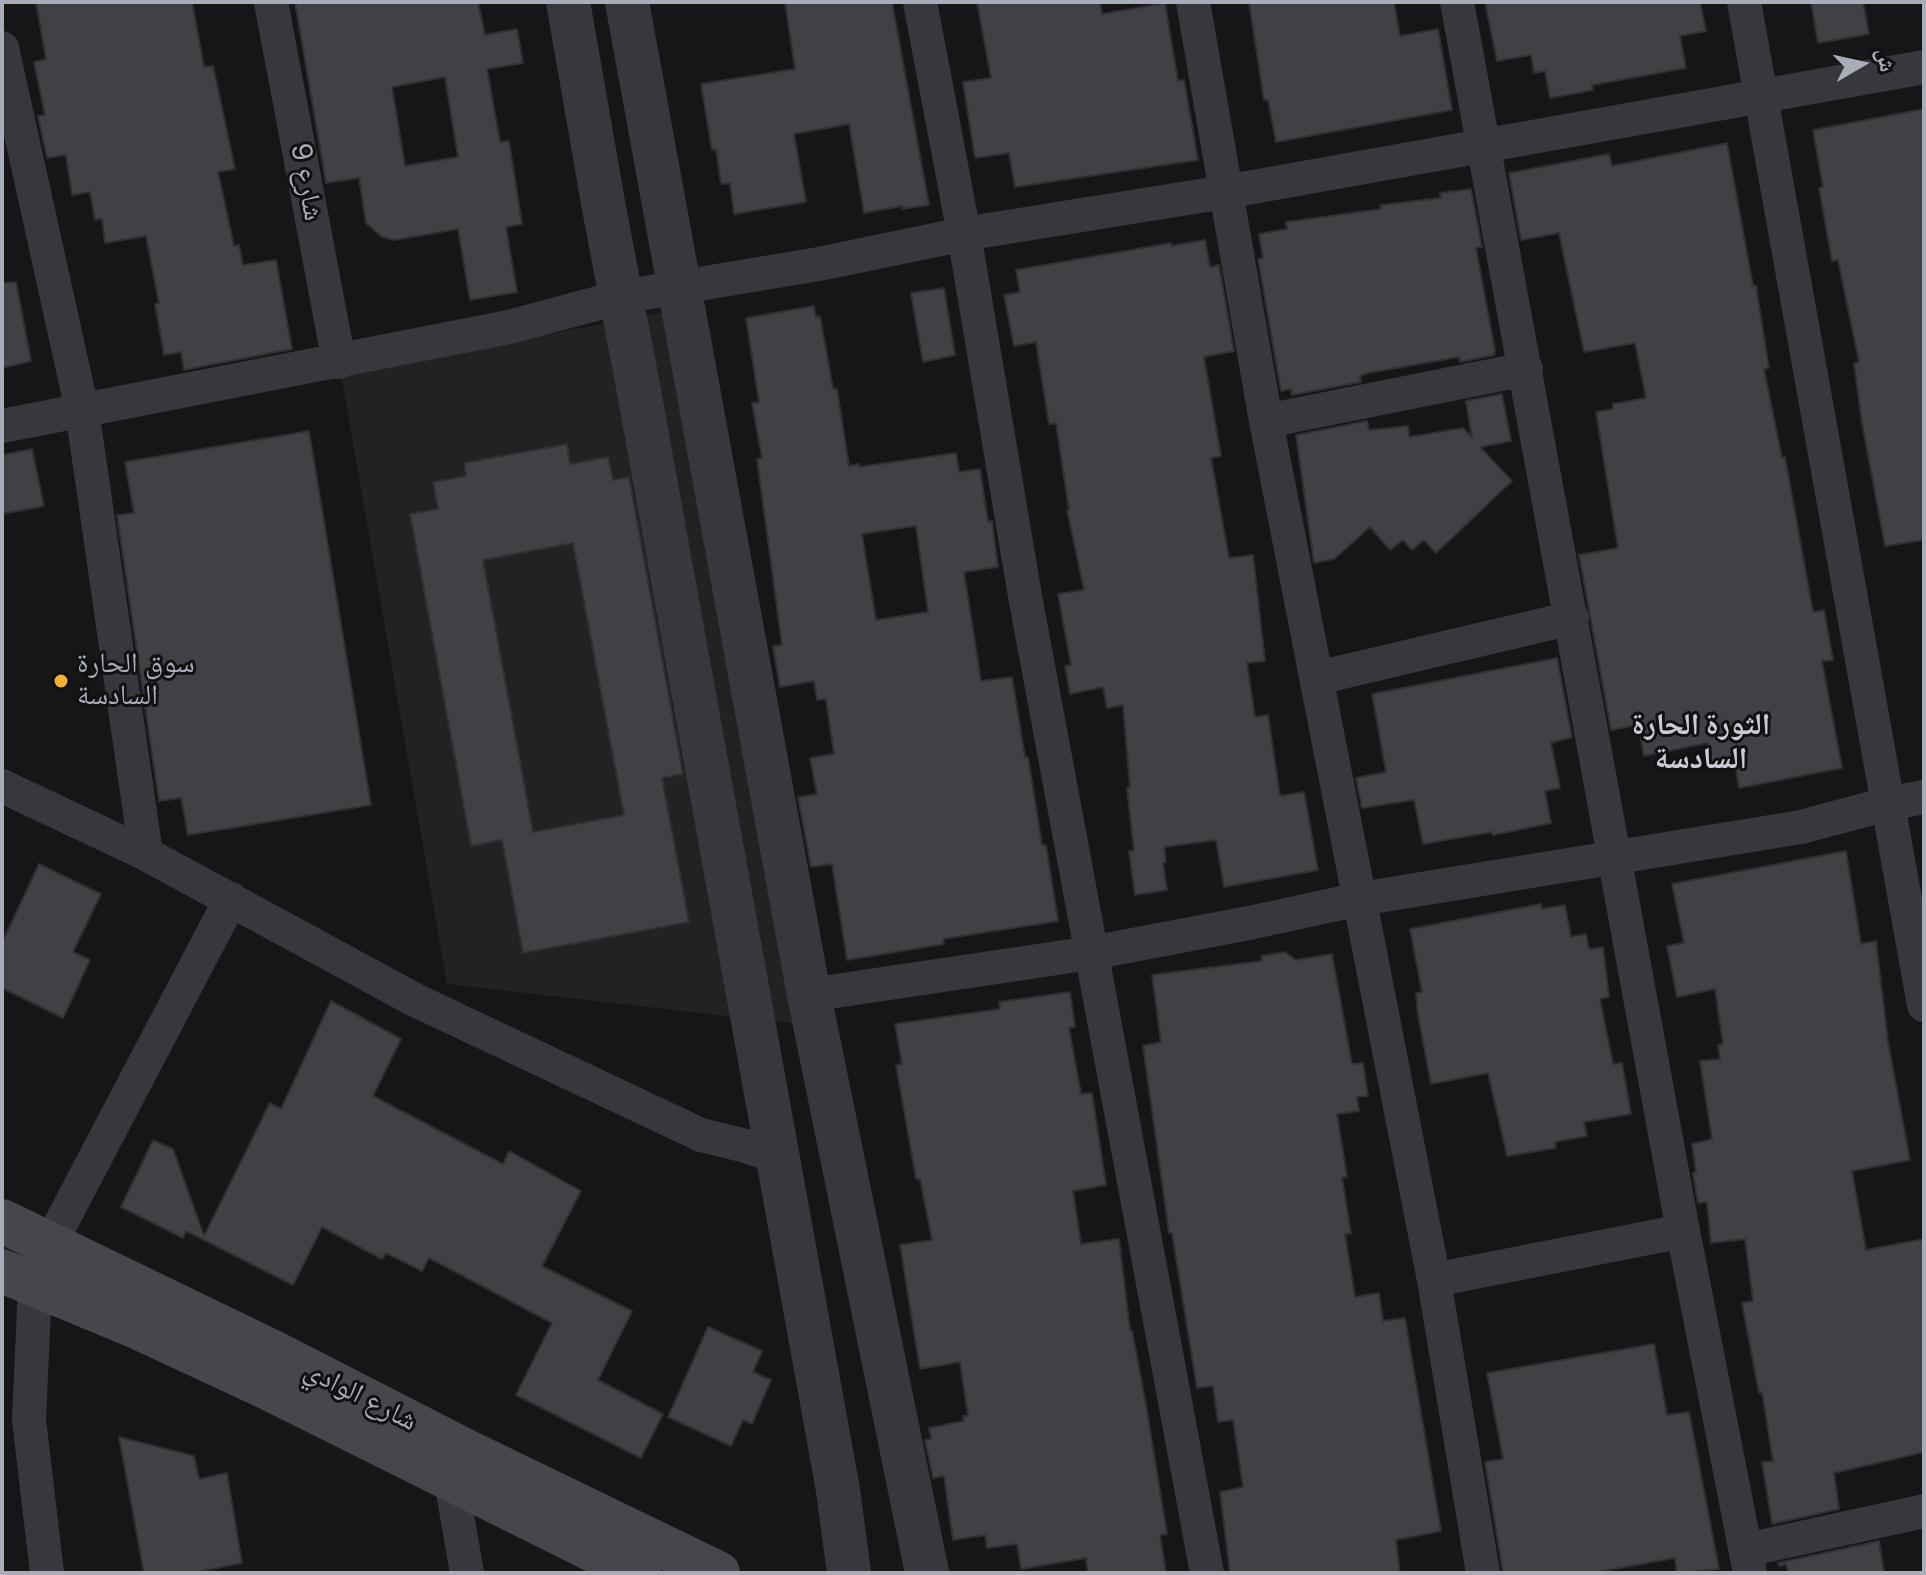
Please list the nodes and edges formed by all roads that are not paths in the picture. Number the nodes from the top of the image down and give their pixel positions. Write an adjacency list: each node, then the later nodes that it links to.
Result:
1 (271, 2): 16 (street, شارع 9)
2 (568, 2): 15 (street)
3 (627, 2): 14 (street)
4 (920, 2): 13 (street)
5 (1193, 2): 12 (street)
6 (1457, 2): 11 (street)
7 (1744, 2): 10 (street)
8 (2, 48): 18 (street)
9 (1924, 67): 10 (street)
10 (1761, 98): 11 (street); 25 (street)
11 (1483, 144): 12 (street); 17 (street)
12 (1225, 192): 13 (street); 19 (street)
13 (964, 234): 14 (street); 30 (street)
14 (680, 289): 15 (street); 31 (street)
15 (621, 297): 16 (street); 33 (street)
16 (339, 362): 18 (street)
17 (1526, 369): 19 (street); 21 (street)
18 (82, 410): 20 (street); 26 (street)
19 (1266, 421): 22 (street)
20 (2, 426)
21 (1572, 618): 22 (street); 27 (street)
22 (1317, 678): 29 (street)
23 (2, 786): 26 (street)
24 (1924, 797): 25 (street)
25 (1887, 804): 27 (street); 32 (street)
26 (146, 854): 28 (street)
27 (1614, 856): 29 (street); 35 (street)
28 (231, 899): 33 (street); 36 (street)
29 (1360, 899): 30 (street); 38 (street)
30 (1091, 953): 31 (street); 48 (street)
31 (809, 995): 47 (street)
32 (1924, 1005)
33 (776, 1156): 46 (street)
34 (2, 1221): 36 (main road, شارع الوادي)
35 (1683, 1231): 38 (street); 41 (street)
36 (50, 1244): 45 (main road, شارع الوادي)
37 (18, 1279): 39 (main road, شارع الوادي); 42 (street)
38 (1434, 1280): 49 (street)
39 (451, 1480): 43 (street); 44 (main road, شارع الوادي)
40 (1924, 1511): 41 (street)
41 (1748, 1562)
42 (47, 1573)
43 (467, 1573)
44 (639, 1573)
45 (718, 1573)
46 (849, 1573)
47 (927, 1573)
48 (1207, 1573)
49 (1483, 1573)

